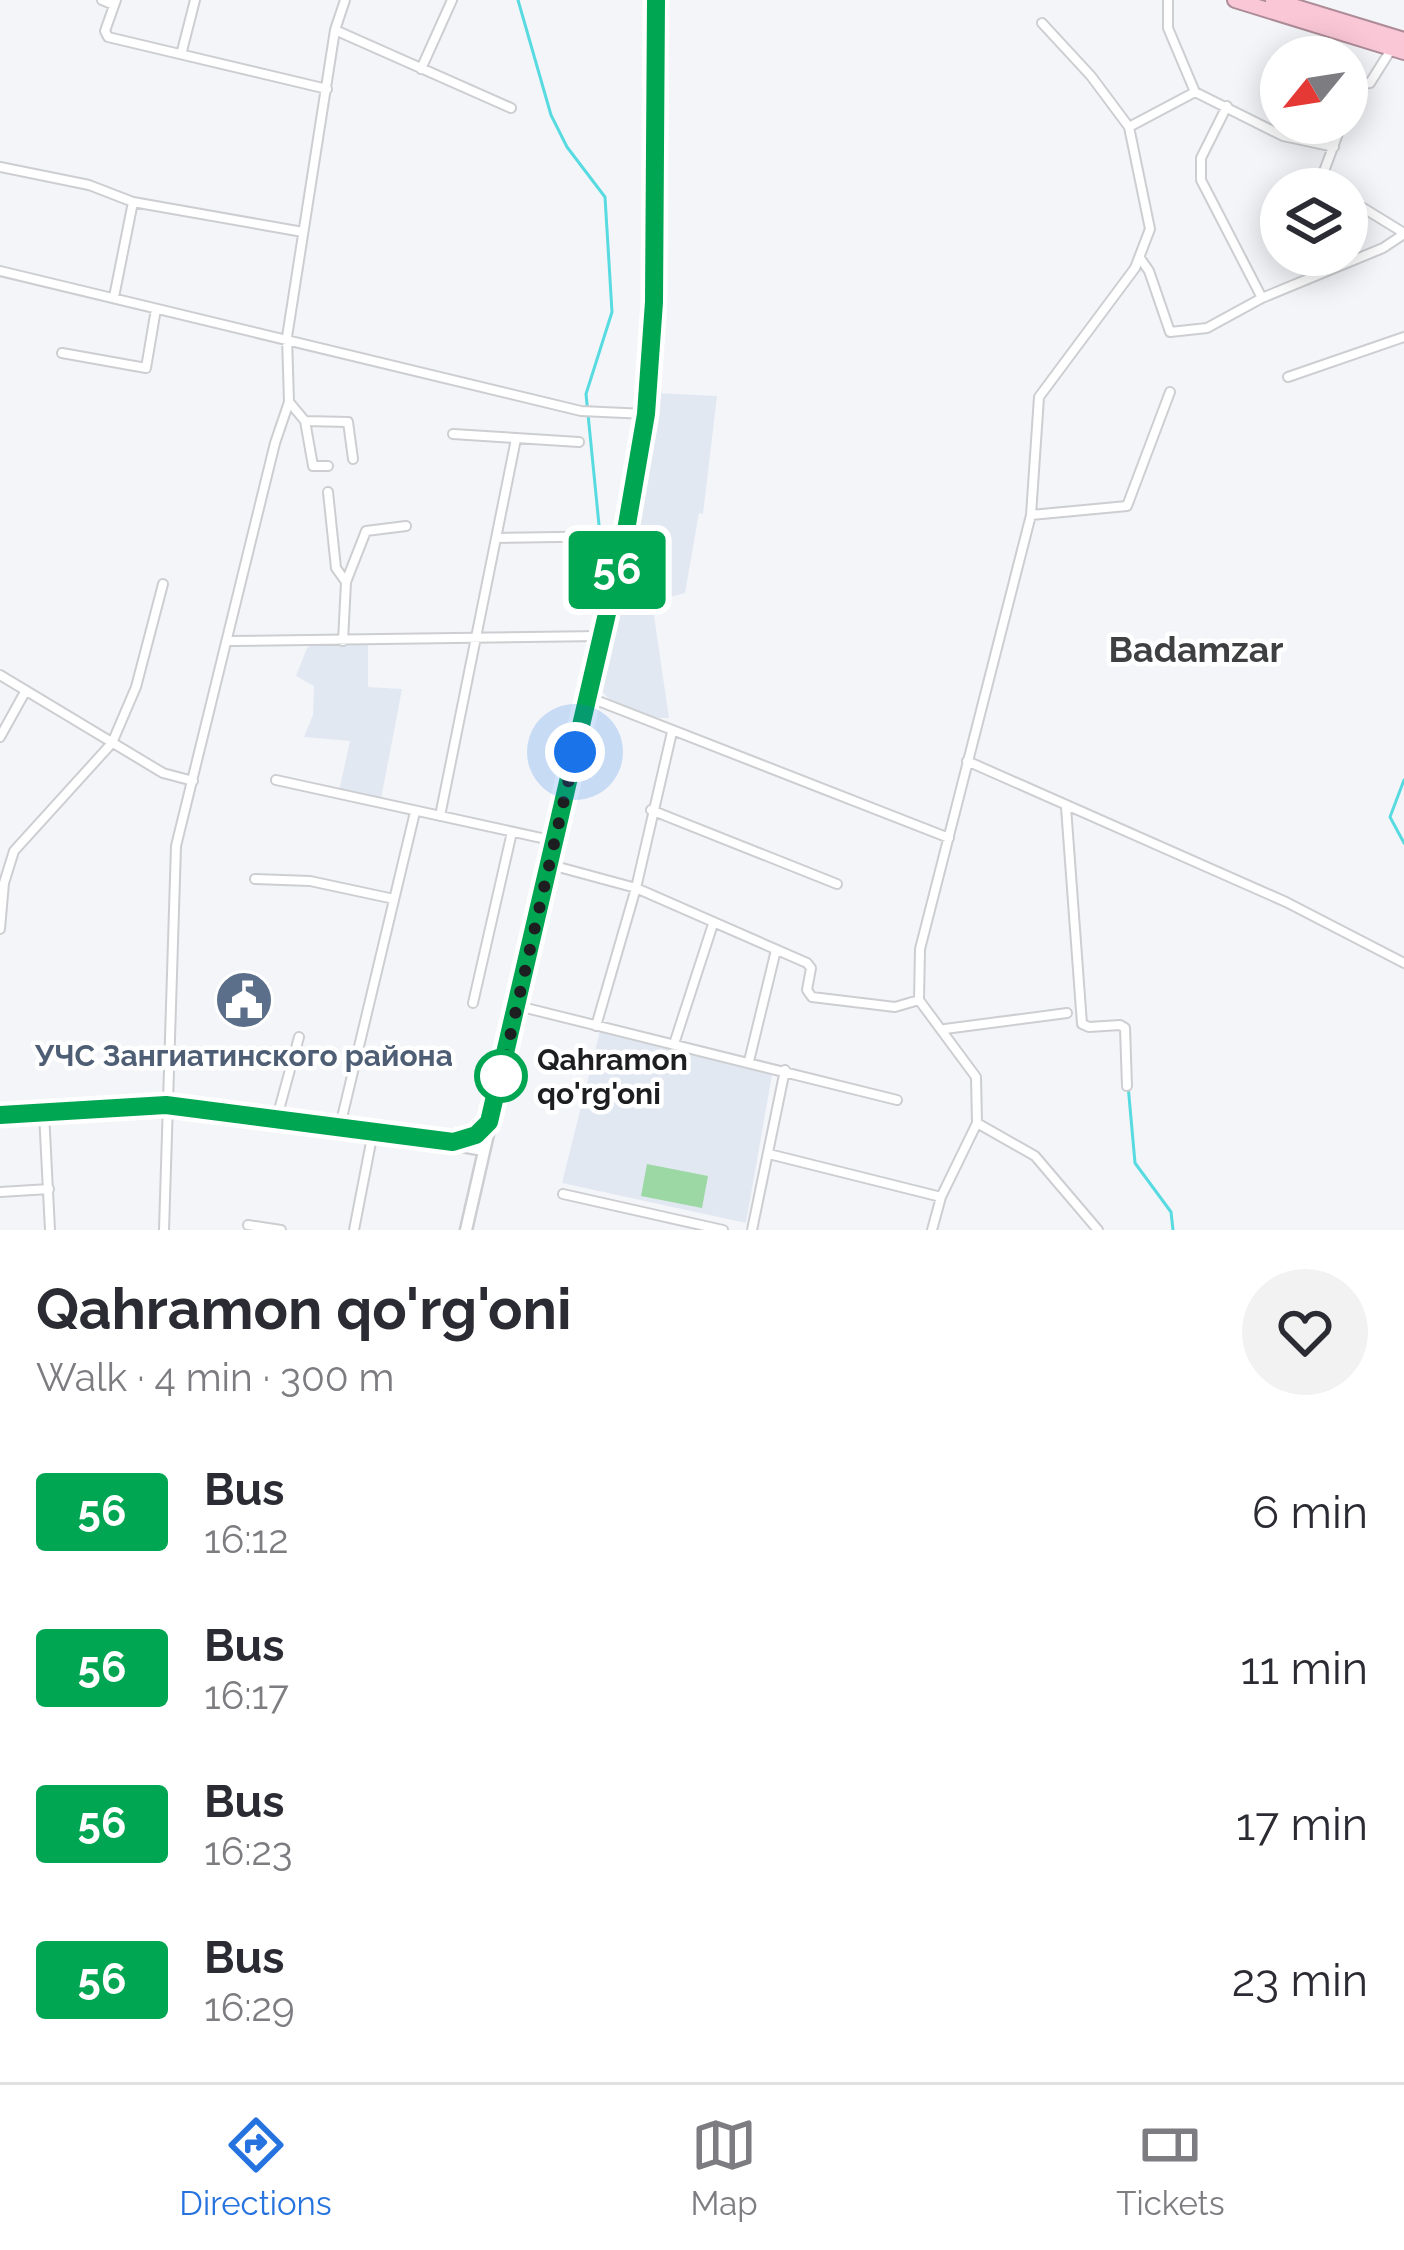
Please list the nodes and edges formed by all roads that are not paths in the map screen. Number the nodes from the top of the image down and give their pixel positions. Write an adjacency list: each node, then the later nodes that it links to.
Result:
1 (102, 0): 9 (street)
2 (195, 0): 13 (street)
3 (344, 0): 11 (street)
4 (452, 0): 14 (street)
5 (656, 0): 40 (main road)
6 (1168, 0): 17 (street)
7 (1234, 0): 12 (highway)
8 (1273, 0): 12 (highway)
9 (115, 2): 13 (street)
10 (1042, 23): 20 (street)
11 (335, 30): 14 (street); 16 (street)
12 (1400, 47): 15 (street)
13 (182, 51): 16 (street)
14 (421, 69): 19 (street)
15 (1368, 83)
16 (327, 89): 27 (street)
17 (1196, 92): 18 (street); 20 (street)
18 (1227, 106): 22 (street); 32 (street)
19 (511, 108)
20 (1129, 127): 29 (street)
21 (1335, 144): 22 (street)
22 (1334, 147): 24 (street)
23 (0, 167): 25 (street)
24 (1326, 168)
25 (133, 202): 27 (street); 31 (street)
26 (1368, 211): 28 (street)
27 (303, 232): 35 (street)
28 (1404, 234): 32 (street)
29 (1139, 257): 32 (street); 48 (street)
30 (0, 272): 31 (street)
31 (114, 297): 33 (street)
32 (1262, 298)
33 (156, 309): 35 (street); 36 (street)
34 (1404, 337): 37 (street)
35 (287, 338): 39 (street); 40 (street)
36 (62, 353)
37 (1288, 377)
38 (1170, 392): 48 (street)
39 (289, 402): 41 (street); 56 (street)
40 (646, 414): 50 (main road)
41 (305, 421): 45 (street); 46 (street)
42 (453, 434): 43 (street)
43 (516, 439): 44 (street); 51 (street)
44 (579, 442)
45 (352, 459)
46 (328, 466)
47 (328, 492): 52 (street)
48 (1031, 515): 64 (street)
49 (406, 526): 52 (street)
50 (625, 536): 51 (street); 54 (main road)
51 (496, 538): 55 (street)
52 (346, 582): 57 (street)
53 (163, 584): 63 (street)
54 (601, 636): 55 (street); 60 (main road)
55 (475, 639): 57 (street); 70 (street)
56 (229, 640): 57 (street); 66 (street)
57 (344, 641)
58 (0, 675): 59 (street)
59 (25, 692): 62 (street); 63 (street)
60 (588, 697): 61 (street); 73 (main road)
61 (672, 731): 68 (street); 72 (street)
62 (0, 737)
63 (112, 742): 66 (street); 80 (street)
64 (967, 760): 67 (street); 72 (street)
65 (276, 780): 69 (street)
66 (193, 781): 95 (street)
67 (1066, 807): 82 (street); 93 (street)
68 (651, 810): 76 (street); 77 (street)
69 (415, 812): 70 (street); 78 (street)
70 (440, 816): 71 (street)
71 (512, 832): 73 (street); 84 (street)
72 (949, 838): 83 (street)
73 (556, 841): 74 (main road)
74 (551, 865): 77 (street); 85 (main road)
75 (255, 879): 78 (street)
76 (837, 884)
77 (636, 888): 79 (street); 87 (street)
78 (394, 899): 101 (street)
79 (713, 924): 81 (street); 90 (street)
80 (0, 928)
81 (776, 950): 83 (street); 91 (street)
82 (1404, 963)
83 (919, 1000): 88 (street)
84 (473, 1003)
85 (518, 1006): 87 (street); 99 (main road)
86 (1067, 1013): 88 (street)
87 (596, 1026): 90 (street)
88 (944, 1029): 100 (street)
89 (299, 1036): 98 (street)
90 (674, 1044): 91 (street)
91 (748, 1061): 92 (street)
92 (785, 1070): 94 (street); 105 (street)
93 (1127, 1086)
94 (897, 1100)
95 (166, 1105): 96 (main road); 98 (main road); 112 (street)
96 (44, 1112): 97 (main road); 106 (street)
97 (0, 1115)
98 (277, 1117): 101 (main road)
99 (489, 1122): 103 (main road); 104 (main road)
100 (977, 1123): 109 (street); 119 (street)
101 (340, 1127): 102 (main road)
102 (373, 1132): 103 (main road); 104 (main road); 114 (street)
103 (453, 1142): 104 (main road)
104 (483, 1150): 115 (main road)
105 (769, 1154): 109 (street); 117 (street)
106 (50, 1189): 107 (street); 111 (street)
107 (0, 1192)
108 (563, 1194): 116 (street)
109 (941, 1197): 118 (street)
110 (248, 1225): 113 (street)
111 (50, 1230)
112 (164, 1230)
113 (281, 1230)
114 (354, 1230)
115 (466, 1230)
116 (723, 1230)
117 (752, 1230)
118 (932, 1230)
119 (1098, 1230)

